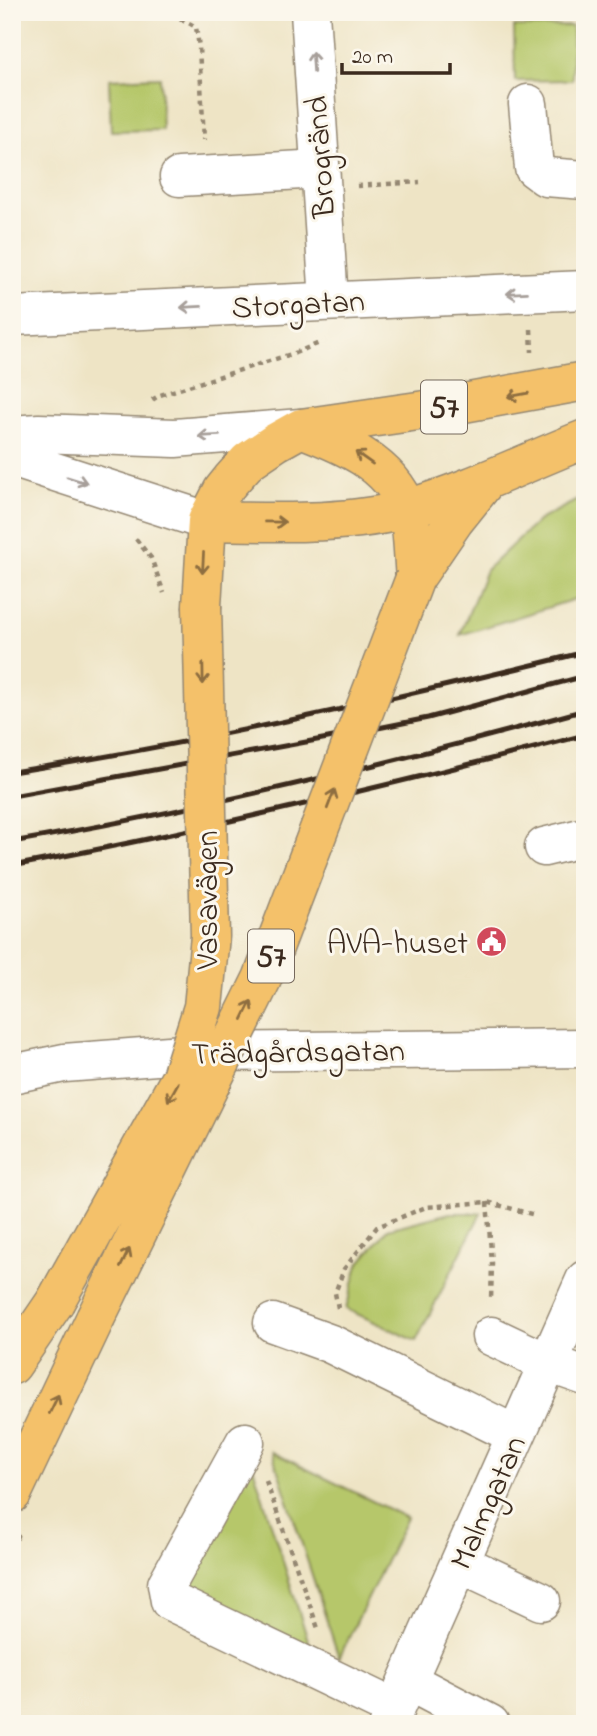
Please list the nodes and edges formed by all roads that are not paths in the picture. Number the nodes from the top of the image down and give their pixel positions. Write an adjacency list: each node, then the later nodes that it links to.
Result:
1 (310, 12): 4 (street, Brogränd, one-way to 1)
2 (528, 104): 5 (street)
3 (192, 176): 4 (street)
4 (320, 179): 7 (street, Brogränd)
5 (585, 180)
6 (585, 290): 7 (street, Storgatan, one-way to 7)
7 (329, 301): 8 (street, Storgatan, one-way to 8)
8 (12, 316)
9 (585, 381): 10 (main road, 57, one-way to 10)
10 (301, 428): 11 (street, one-way to 11); 15 (main road, one-way to 10); 16 (main road, Vasavägen / 57)
11 (12, 435)
12 (585, 439): 14 (main road, 57)
13 (12, 458): 16 (street, one-way to 16)
14 (488, 479): 15 (main road, 57); 17 (main road, 57)
15 (408, 509): 16 (main road, one-way to 15); 17 (main road, 57)
16 (207, 521): 26 (main road, Vasavägen / 57, one-way to 26, bridge)
17 (415, 578): 31 (main road, Vasavägen / 57, one-way to 17, bridge)
18 (585, 836): 19 (street)
19 (544, 847)
20 (585, 1048): 21 (street, Trädgårdsgatan)
21 (12, 1074)
22 (585, 1280): 25 (street, Malmgatan)
23 (273, 1323): 29 (street)
24 (491, 1336): 25 (street)
25 (548, 1363): 27 (street); 29 (street, Malmgatan)
26 (12, 1365)
27 (585, 1376)
28 (12, 1429): 31 (main road, Vasavägen / 57)
29 (516, 1435): 32 (street, Malmgatan)
30 (245, 1442): 34 (street)
31 (18, 1479)
32 (460, 1563): 33 (street); 34 (street, Malmgatan)
33 (541, 1601)
34 (397, 1705): 35 (street)
35 (489, 1724)

